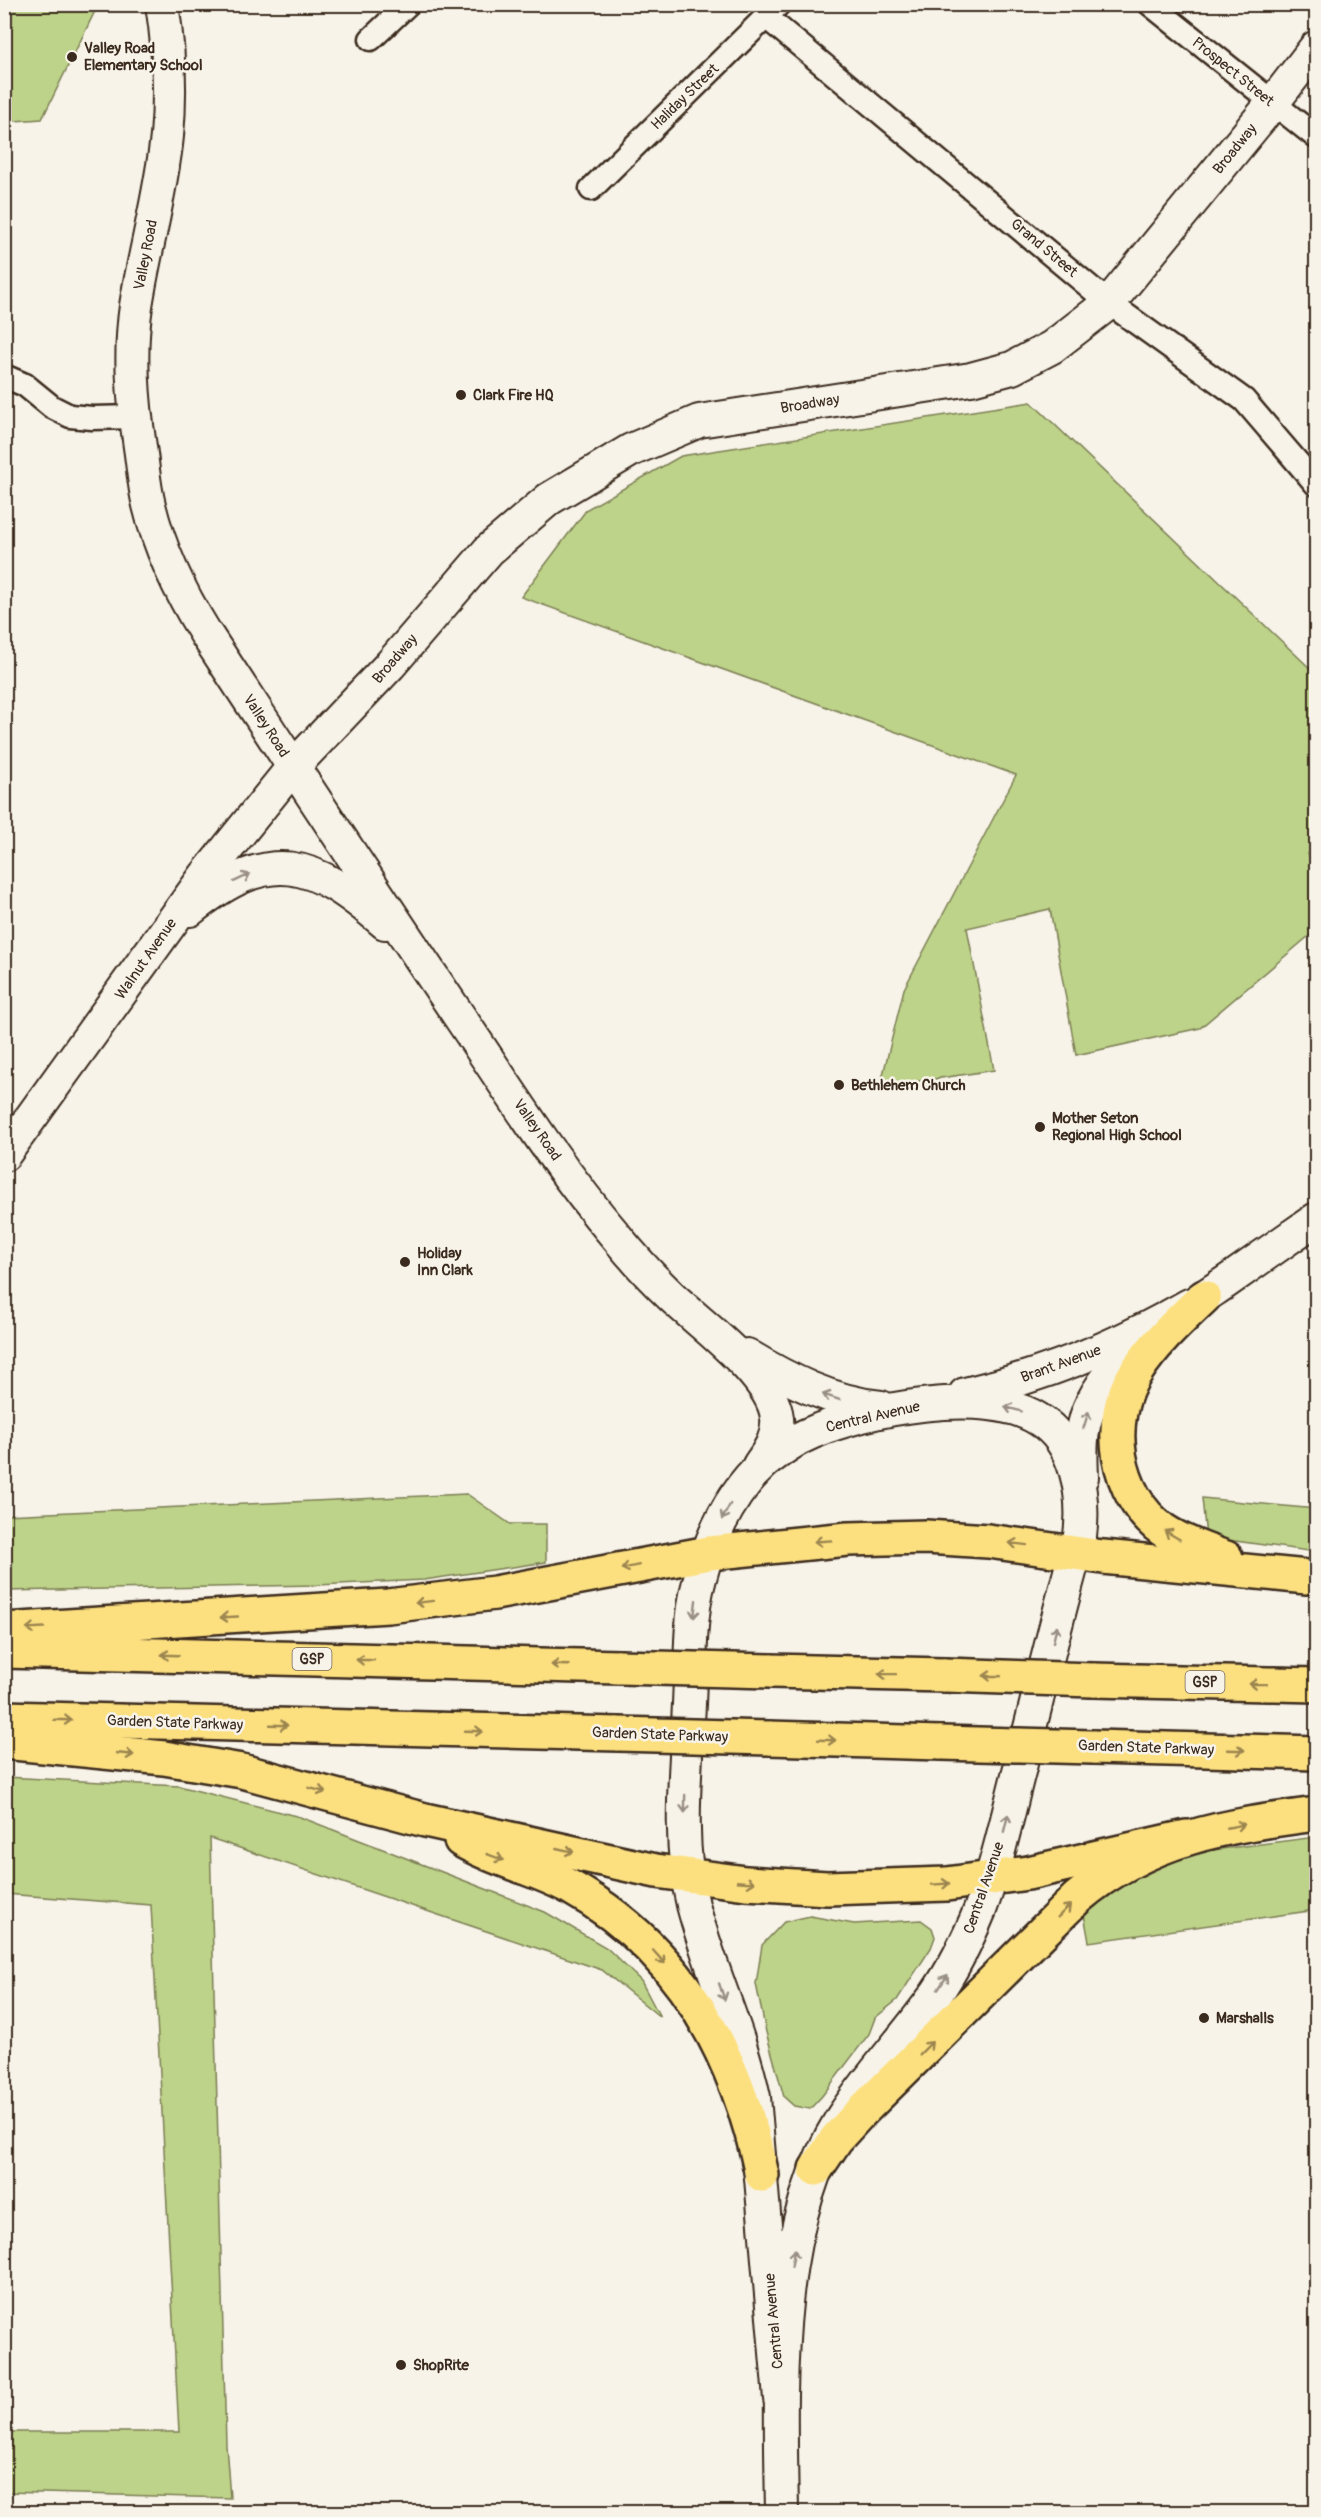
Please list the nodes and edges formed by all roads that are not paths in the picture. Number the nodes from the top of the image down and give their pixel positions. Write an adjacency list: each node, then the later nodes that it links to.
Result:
1 (162, 4): 12 (street, Valley Road)
2 (408, 4): 5 (street)
3 (1150, 4): 7 (street, Prospect Street)
4 (773, 11): 9 (street, Haliday Street); 10 (street, Grand Street)
5 (371, 39)
6 (1317, 47): 7 (street, Broadway)
7 (1272, 104): 8 (street, Prospect Street); 10 (street, Broadway)
8 (1317, 137)
9 (591, 189)
10 (1109, 303): 13 (street, Grand Street); 14 (street, Broadway)
11 (4, 376): 12 (street)
12 (135, 417): 14 (street, Valley Road)
13 (1317, 484)
14 (293, 767): 15 (street, Walnut Avenue); 16 (street, Valley Road)
15 (161, 937): 16 (street, one-way to 16); 17 (street, Walnut Avenue)
16 (417, 954): 20 (street, Valley Road)
17 (4, 1155)
18 (1317, 1219): 19 (street, Brant Avenue)
19 (1204, 1297): 21 (street, Brant Avenue); 23 (street, Brant Avenue, one-way to 19); 26 (highway, one-way to 19)
20 (713, 1333): 21 (street, Valley Road, one-way to 20); 22 (street, Valley Road)
21 (909, 1406): 22 (street, Central Avenue); 23 (street, Central Avenue, one-way to 21)
22 (752, 1475): 24 (street, Central Avenue, one-way to 24)
23 (1082, 1499): 25 (street, Central Avenue)
24 (709, 1552): 25 (highway, one-way to 24); 27 (highway, one-way to 27); 36 (street, Central Avenue, one-way to 36)
25 (1075, 1554): 26 (highway); 37 (street, Central Avenue, one-way to 25)
26 (1312, 1578)
27 (4, 1630)
28 (4, 1651): 29 (highway, GSP, one-way to 28, bridge)
29 (1317, 1685)
30 (4, 1718): 32 (highway, Garden State Parkway, one-way to 32, bridge)
31 (4, 1742): 34 (highway, one-way to 34)
32 (1317, 1753)
33 (1317, 1814): 35 (highway, one-way to 33)
34 (425, 1820): 36 (highway, one-way to 36); 39 (highway, one-way to 39)
35 (1186, 1837): 37 (highway); 38 (highway, one-way to 35)
36 (688, 1876): 37 (highway, one-way to 37); 39 (street, Central Avenue, one-way to 39)
37 (990, 1879): 38 (street, Central Avenue, one-way to 37)
38 (816, 2169): 40 (street, Central Avenue, one-way to 38)
39 (762, 2175): 40 (street, Central Avenue)
40 (780, 2399): 41 (street, Central Avenue)
41 (782, 2512)

